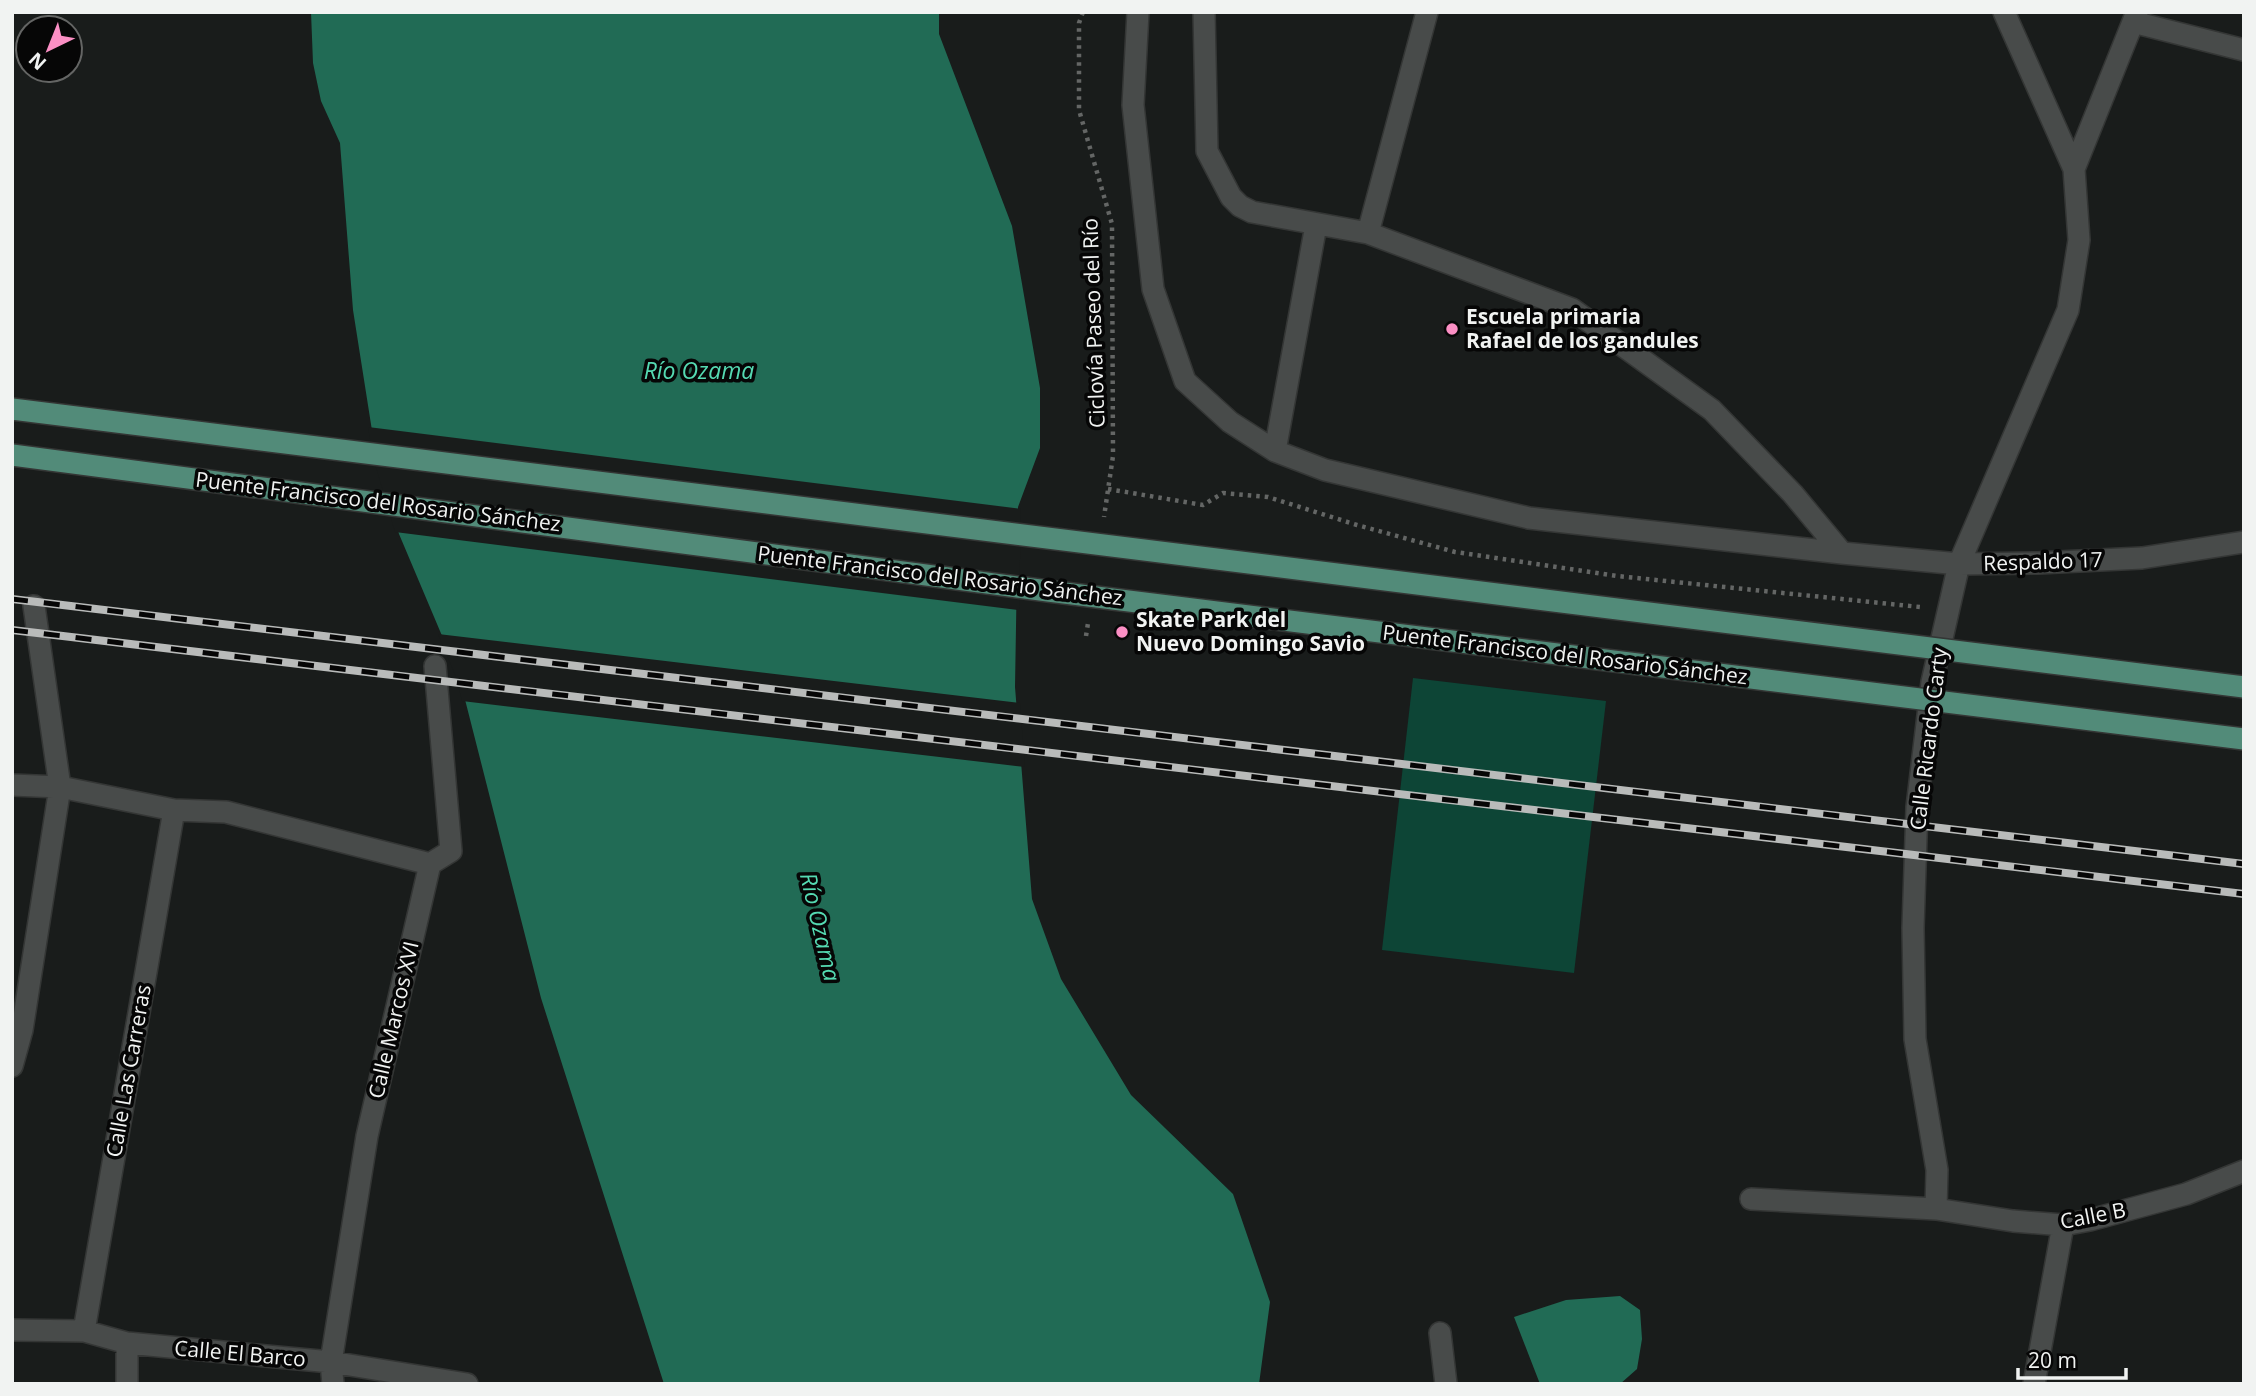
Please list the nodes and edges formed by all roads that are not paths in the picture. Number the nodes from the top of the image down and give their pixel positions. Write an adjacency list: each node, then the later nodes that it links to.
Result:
1 (1138, 12): 11 (street, Respaldo 17)
2 (1204, 12): 8 (street)
3 (1427, 12): 9 (street)
4 (2004, 12): 7 (street, Calle Ricardo Carty)
5 (2135, 17): 6 (street); 7 (street)
6 (2244, 50)
7 (2074, 169): 15 (street, Calle Ricardo Carty)
8 (1315, 225): 9 (street); 11 (street)
9 (1368, 233): 14 (street)
10 (12, 409): 18 (main road, bridge)
11 (1275, 451): 14 (street, Respaldo 17)
12 (12, 455): 19 (main road, Puente Francisco del Rosario Sánchez, bridge)
13 (2244, 542): 15 (street, Respaldo 17)
14 (1842, 553): 15 (street, Respaldo 17)
15 (1959, 564): 27 (street, Calle Ricardo Carty)
16 (34, 606): 21 (street)
17 (435, 666): 23 (street, Calle Marcos XVI)
18 (2244, 687)
19 (2244, 739)
20 (12, 785): 21 (street)
21 (60, 787): 22 (street); 24 (street)
22 (174, 810): 23 (street); 30 (street, Calle Las Carreras)
23 (430, 864): 33 (street, Calle Marcos XVI)
24 (12, 1066)
25 (2244, 1171): 28 (street, Calle B)
26 (1751, 1199): 27 (street, Calle B)
27 (1936, 1209): 28 (street, Calle B)
28 (2063, 1225): 38 (street)
29 (12, 1330): 30 (street, Calle El Barco)
30 (84, 1332): 32 (street, Calle El Barco)
31 (1440, 1333): 37 (street)
32 (127, 1343): 33 (street, Calle El Barco); 34 (street)
33 (331, 1362): 35 (street, Calle Marcos XVI); 36 (street, Calle El Barco)
34 (127, 1384)
35 (333, 1384)
36 (467, 1384)
37 (1446, 1384)
38 (2034, 1384)

